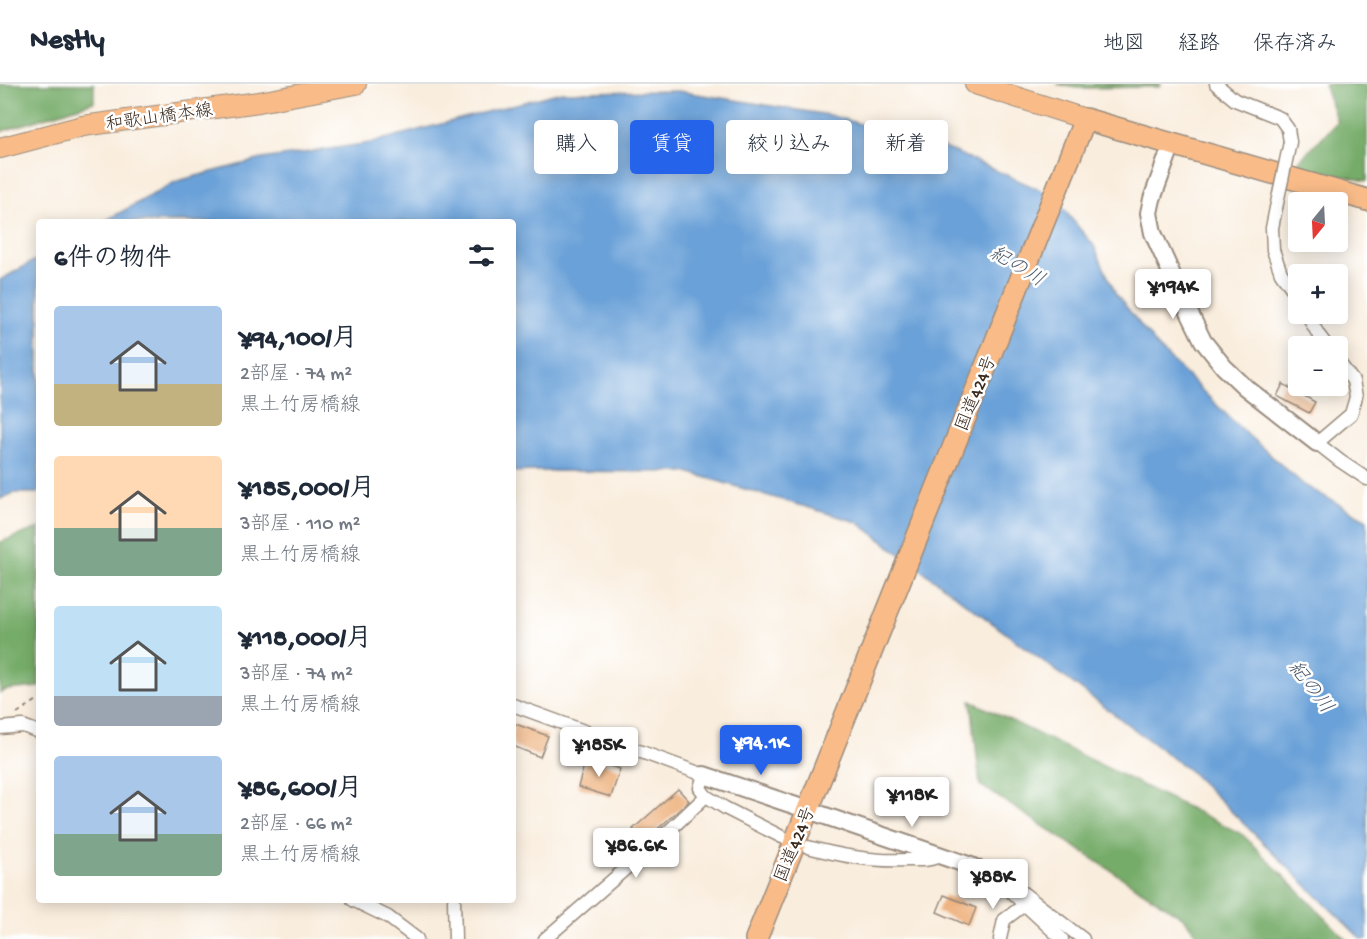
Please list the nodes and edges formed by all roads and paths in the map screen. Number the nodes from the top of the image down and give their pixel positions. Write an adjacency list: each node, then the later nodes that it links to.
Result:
1 (356, 84): 6 (main road, 和歌山橋本線)
2 (975, 84): 4 (main road)
3 (1216, 84): 8 (street, bridge)
4 (1085, 119): 5 (highway); 19 (highway, 国道424号)
5 (1172, 144): 7 (highway); 10 (street)
6 (0, 148)
7 (1367, 200)
8 (1288, 283)
9 (1348, 374): 10 (street)
10 (1317, 443): 11 (street)
11 (1367, 479)
12 (36, 701): 14 (path)
13 (516, 706): 17 (street)
14 (16, 714)
15 (0, 728): 16 (street)
16 (36, 731)
17 (704, 776): 18 (street); 19 (street)
18 (706, 796): 20 (street); 29 (street)
19 (808, 810): 22 (street); 30 (highway, 国道424号)
20 (782, 837)
21 (808, 848): 22 (street)
22 (940, 856): 23 (street)
23 (1000, 881): 26 (street); 33 (street)
24 (359, 903): 27 (street)
25 (454, 903): 28 (street)
26 (1024, 905): 31 (street); 32 (street)
27 (417, 939)
28 (454, 939)
29 (545, 939)
30 (756, 939)
31 (1000, 939)
32 (1062, 939)
33 (1083, 939)

